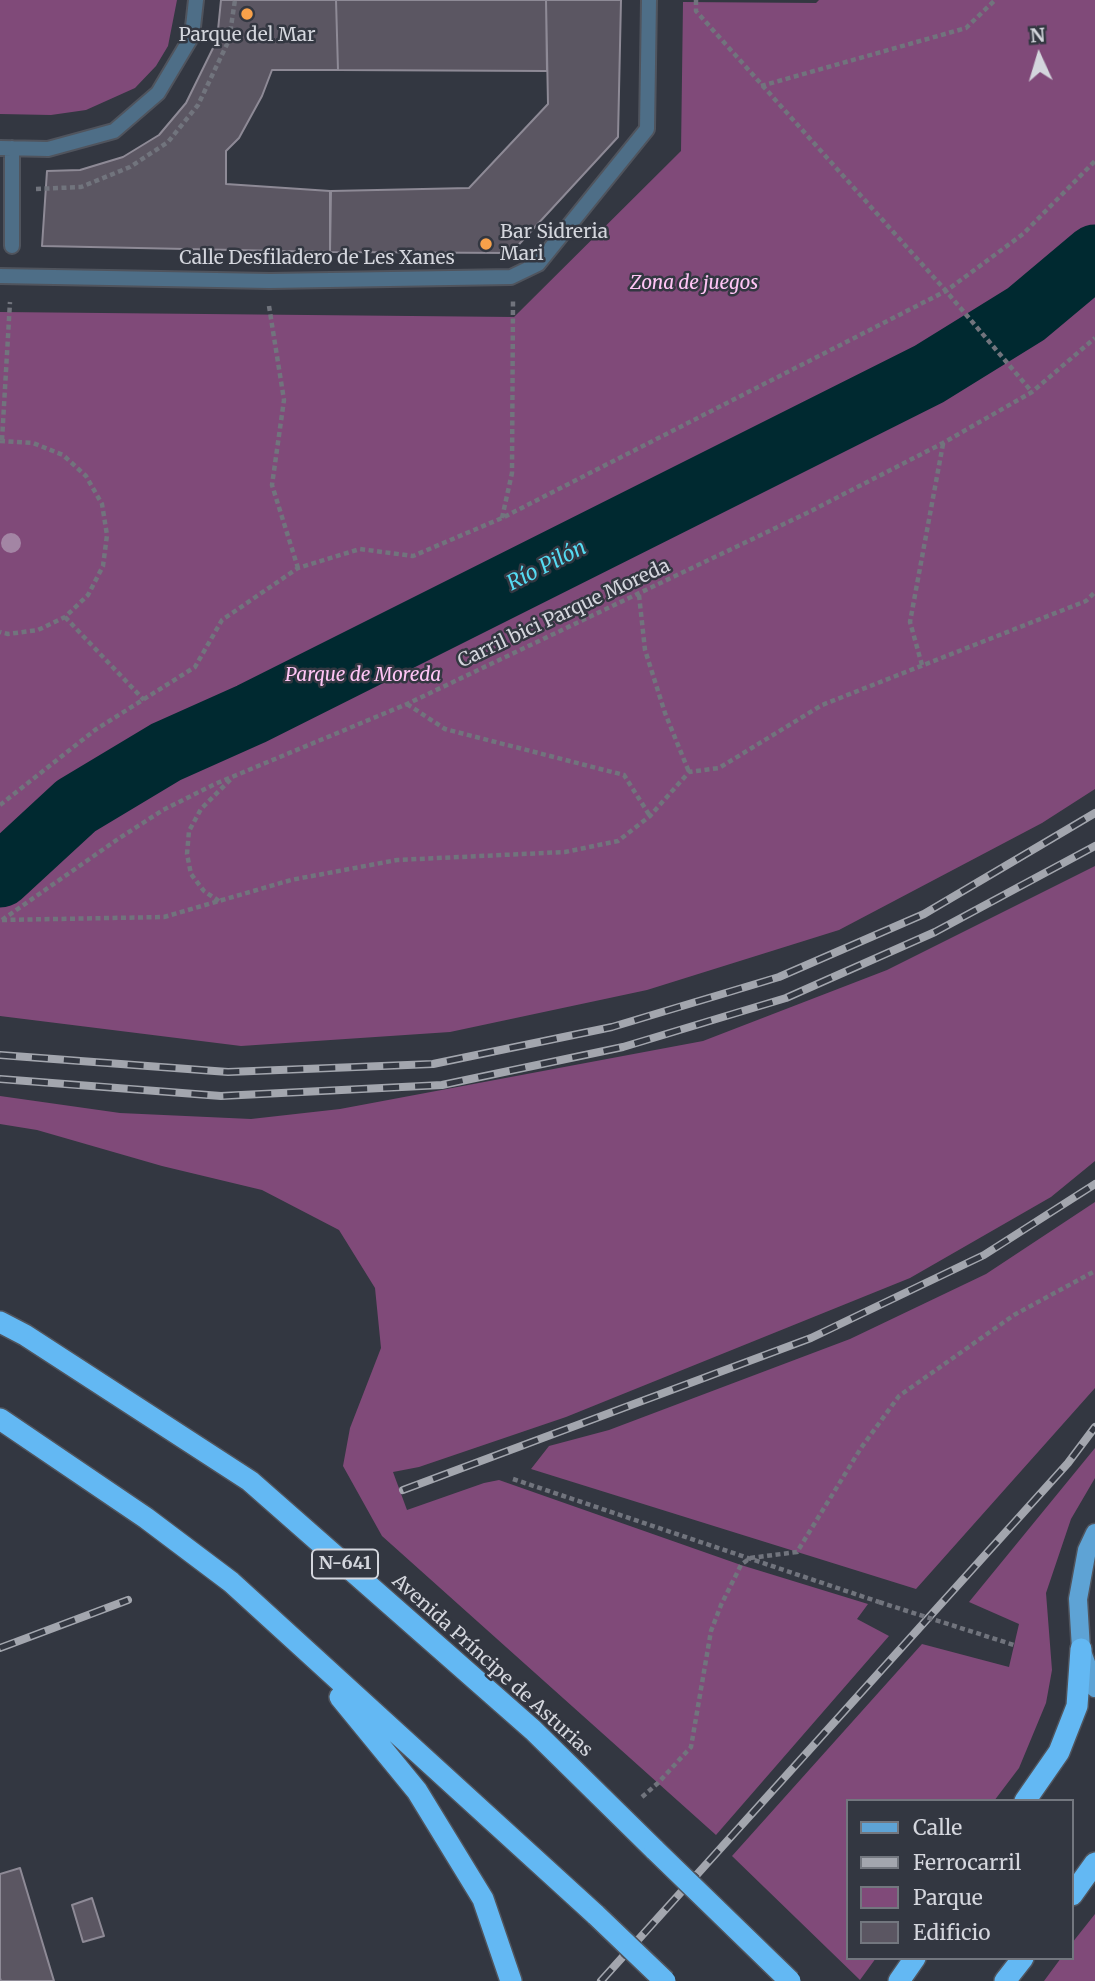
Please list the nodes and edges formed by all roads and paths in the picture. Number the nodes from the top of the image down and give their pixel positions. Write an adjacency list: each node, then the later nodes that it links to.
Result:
1 (197, 0): 6 (street)
2 (649, 0): 10 (street, Calle Desfiladero de Les Xanes)
3 (696, 0): 5 (path)
4 (995, 0): 5 (path)
5 (761, 86): 11 (path)
6 (6, 148): 8 (street)
7 (1095, 161): 11 (path)
8 (12, 246)
9 (6, 276): 10 (street, Calle Desfiladero de Les Xanes); 15 (path)
10 (511, 277): 17 (path)
11 (946, 290): 14 (path); 17 (path)
12 (269, 304): 18 (path)
13 (1095, 338): 14 (path, Carril bici Parque Moreda)
14 (1032, 392): 16 (path, Carril bici Parque Moreda)
15 (1, 440): 21 (path)
16 (943, 443): 20 (path, Carril bici Parque Moreda); 23 (path)
17 (502, 518): 18 (path)
18 (298, 568): 24 (path)
19 (1095, 592): 23 (path)
20 (639, 595): 25 (path, Carril bici Parque Moreda); 26 (path)
21 (65, 617): 22 (path); 24 (path)
22 (0, 632)
23 (922, 665): 26 (path)
24 (144, 700): 28 (path)
25 (407, 704): 27 (path, Carril bici Parque Moreda); 29 (path)
26 (688, 772): 29 (path)
27 (234, 776): 30 (path); 31 (path, Carril bici Parque Moreda)
28 (0, 805)
29 (650, 816): 30 (path)
30 (219, 901): 31 (path)
31 (1, 920)
32 (1095, 1271): 37 (path)
33 (0, 1322): 43 (highway, Avenida Príncipe de Asturias / N-641)
34 (0, 1419): 38 (highway)
35 (513, 1479): 37 (path)
36 (1095, 1533): 40 (main road)
37 (750, 1558): 39 (path, bridge); 43 (path)
38 (295, 1641): 48 (highway); 49 (highway, bridge)
39 (1014, 1646)
40 (1081, 1649): 41 (main road); 42 (highway)
41 (1095, 1688)
42 (1026, 1799)
43 (620, 1815): 50 (highway, Avenida Príncipe de Asturias / N-641, bridge)
44 (1095, 1863): 45 (highway)
45 (1074, 1892)
46 (914, 1960): 51 (highway)
47 (1021, 1960): 52 (highway)
48 (511, 1981)
49 (665, 1981)
50 (790, 1981)
51 (899, 1981)
52 (1005, 1981)

